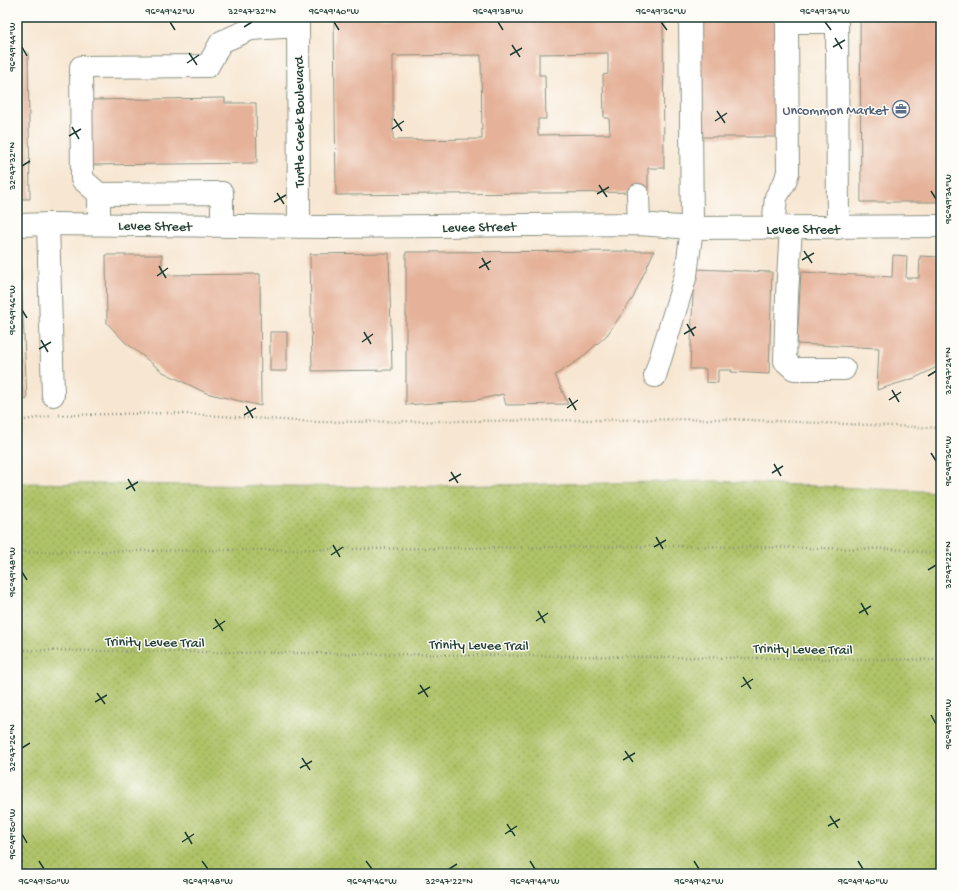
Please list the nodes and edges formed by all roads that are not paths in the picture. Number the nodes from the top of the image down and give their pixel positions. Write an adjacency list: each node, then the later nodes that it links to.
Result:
1 (690, 17): 13 (street)
2 (837, 19): 14 (street); 15 (street)
3 (298, 22): 4 (street); 12 (street, Turtle Creek Boulevard)
4 (100, 194): 7 (street); 10 (street)
5 (638, 195): 8 (street)
6 (48, 224): 7 (street, Levee Street); 9 (street, Levee Street); 18 (street)
7 (99, 224): 10 (street, Levee Street)
8 (638, 224): 12 (street, Levee Street); 13 (street, Levee Street)
9 (17, 225)
10 (222, 226): 12 (street, Levee Street)
11 (941, 226): 15 (street, Levee Street)
12 (299, 227)
13 (692, 228): 14 (street, Levee Street); 17 (street)
14 (782, 228): 15 (street, Levee Street); 16 (street)
15 (838, 228)
16 (844, 369)
17 (655, 376)
18 (53, 395)

